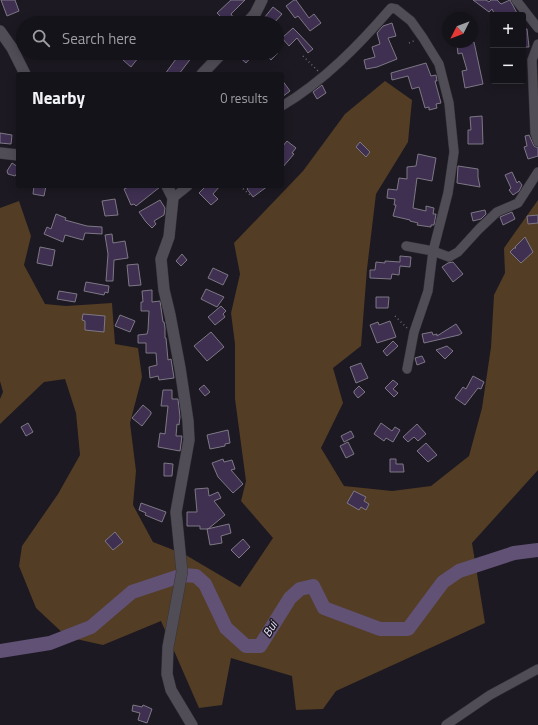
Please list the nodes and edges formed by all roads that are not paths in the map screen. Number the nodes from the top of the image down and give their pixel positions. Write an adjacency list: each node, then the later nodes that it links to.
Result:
1 (262, 0): 3 (street)
2 (516, 0): 4 (street)
3 (252, 16)
4 (538, 28)
5 (0, 31): 7 (street)
6 (538, 44): 13 (street)
7 (16, 56)
8 (18, 60): 10 (street)
9 (215, 60): 11 (street)
10 (24, 72)
11 (204, 72)
12 (284, 105): 21 (street)
13 (538, 142)
14 (0, 153): 15 (street)
15 (16, 156)
16 (538, 172): 21 (street)
17 (168, 188): 19 (street)
18 (186, 188): 19 (street)
19 (173, 198): 24 (street)
20 (406, 246): 21 (street)
21 (433, 251): 22 (street)
22 (407, 369)
23 (538, 669): 25 (street)
24 (192, 725)
25 (446, 725)

